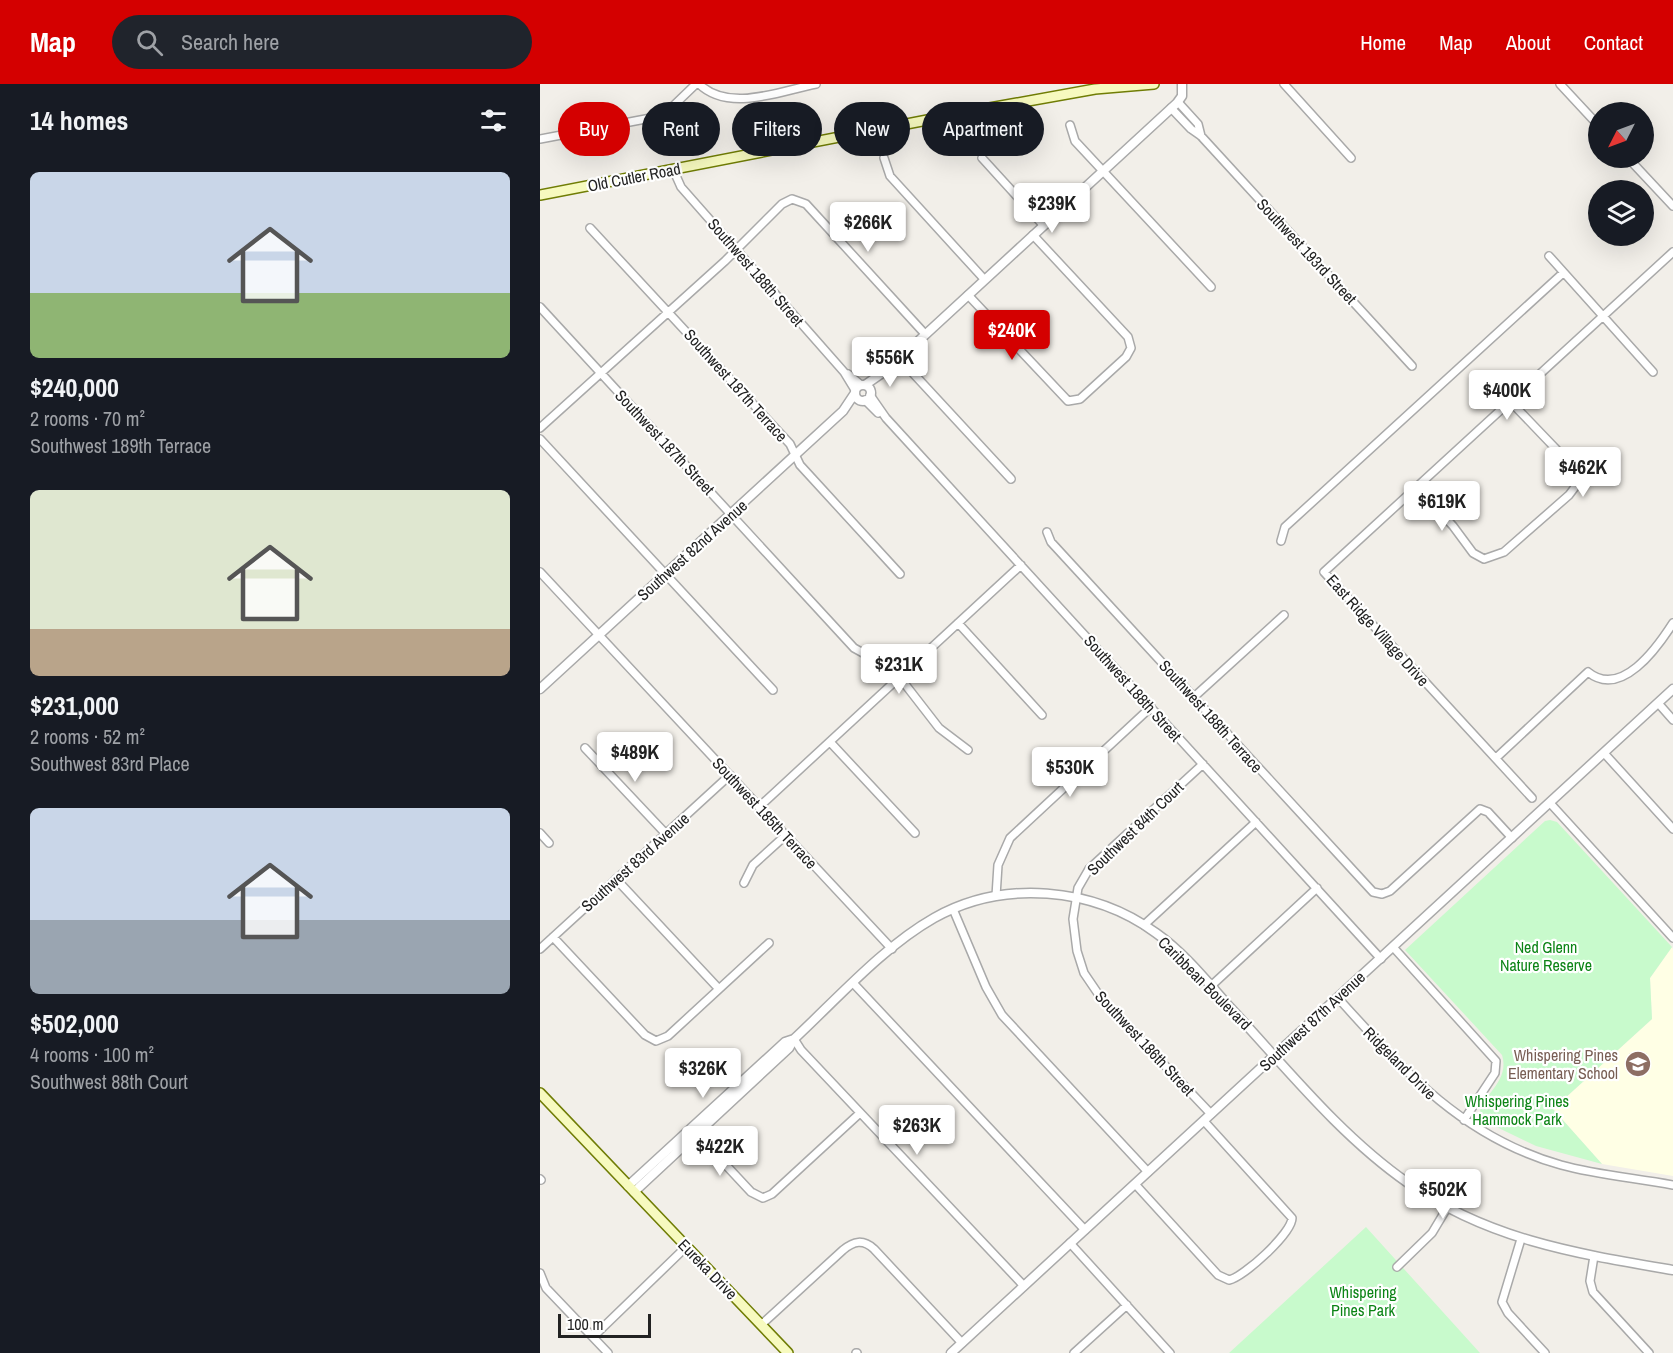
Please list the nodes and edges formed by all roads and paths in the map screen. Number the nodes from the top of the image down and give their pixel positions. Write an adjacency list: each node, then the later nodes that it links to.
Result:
1 (697, 84): 2 (street); 13 (street)
2 (816, 84)
3 (1154, 84): 18 (main road, Old Cutler Road)
4 (1182, 84): 7 (street)
5 (1284, 84): 16 (street)
6 (1560, 84): 8 (street)
7 (1175, 105): 9 (street, Southwest 193rd Street); 11 (street, Southwest 193rd Street); 19 (street, Southwest 82nd Avenue)
8 (1588, 114)
9 (1194, 119): 11 (street); 12 (street, Southwest 193rd Street)
10 (1070, 125): 19 (street)
11 (1187, 126): 12 (street, Southwest 193rd Street)
12 (1201, 136): 37 (street, Southwest 193rd Street)
13 (540, 139)
14 (884, 158): 29 (street)
15 (982, 158): 22 (street)
16 (1351, 158)
17 (1637, 168): 21 (street)
18 (673, 169): 20 (main road, Old Cutler Road); 25 (street, Southwest 188th Street)
19 (1102, 171): 22 (street, Southwest 82nd Avenue); 30 (street)
20 (540, 195)
21 (1673, 206)
22 (1043, 225): 24 (street, Southwest 82nd Avenue)
23 (590, 228): 33 (street, Southwest 187th Terrace)
24 (1033, 235): 29 (street, Southwest 82nd Avenue); 31 (street)
25 (736, 249): 33 (street); 35 (street); 40 (street, Southwest 188th Street)
26 (1673, 252): 34 (street, East Ridge Village Drive)
27 (1549, 256): 28 (street)
28 (1563, 273): 34 (street); 49 (street)
29 (984, 279): 31 (street, Southwest 82nd Avenue)
30 (1211, 286)
31 (968, 295): 35 (street, Southwest 82nd Avenue)
32 (540, 307): 39 (street, Southwest 187th Street)
33 (668, 312): 39 (street); 44 (street, Southwest 187th Terrace)
34 (1603, 316): 38 (street); 41 (street, East Ridge Village Drive)
35 (925, 334): 36 (street, Southwest 82nd Avenue)
36 (900, 358): 40 (street, Southwest 82nd Avenue); 45 (street)
37 (1412, 366)
38 (1653, 372)
39 (600, 373): 42 (street); 47 (street, Southwest 187th Street)
40 (863, 392): 44 (street, Southwest 82nd Avenue); 50 (street, Southwest 188th Street)
41 (1510, 401): 46 (street, East Ridge Village Drive); 46 (street)
42 (540, 428)
43 (540, 439): 53 (street)
44 (795, 455): 47 (street, Southwest 82nd Avenue); 52 (street, Southwest 187th Terrace)
45 (1011, 479)
46 (1417, 487): 71 (street, East Ridge Village Drive)
47 (731, 515): 53 (street, Southwest 82nd Avenue); 58 (street, Southwest 187th Street)
48 (1047, 532): 62 (street, Southwest 188th Terrace)
49 (1281, 541)
50 (1021, 565): 56 (street); 64 (street, Southwest 188th Street)
51 (540, 572): 57 (street, Southwest 185th Terrace)
52 (900, 574)
53 (665, 575): 57 (street, Southwest 82nd Avenue); 61 (street)
54 (1284, 615): 62 (street)
55 (1673, 622): 71 (street)
56 (958, 623): 58 (street); 65 (street)
57 (599, 635): 59 (street, Southwest 82nd Avenue); 73 (street, Southwest 185th Terrace)
58 (900, 676): 67 (street); 69 (street, Southwest 187th Street)
59 (540, 689)
60 (1673, 689): 63 (street, Southwest 87th Avenue)
61 (772, 690)
62 (1194, 697): 83 (street, Southwest 188th Terrace)
63 (1658, 703): 66 (street); 70 (street, Southwest 87th Avenue)
64 (1151, 707): 72 (street, Southwest 188th Street); 88 (street)
65 (1042, 715)
66 (1673, 720)
67 (830, 742): 76 (street); 80 (street)
68 (585, 748): 81 (street)
69 (968, 750)
70 (1604, 753): 75 (street, Southwest 87th Avenue); 78 (street)
71 (1496, 758): 74 (street, East Ridge Village Drive)
72 (1203, 764): 77 (street, Southwest 188th Street); 89 (street, Southwest 84th Court)
73 (730, 775): 76 (street, Southwest 185th Terrace); 81 (street, Southwest 83rd Avenue)
74 (1532, 798)
75 (1550, 803): 83 (street, Southwest 87th Avenue); 93 (street)
76 (759, 807): 82 (street, Southwest 185th Terrace)
77 (1256, 822): 87 (street, Southwest 188th Street); 91 (street)
78 (1673, 829)
79 (540, 833): 84 (street)
80 (915, 833)
81 (666, 834): 85 (street, Southwest 83rd Avenue)
82 (786, 835): 86 (street); 97 (street, Southwest 185th Terrace)
83 (1512, 838): 95 (street, Southwest 87th Avenue)
84 (549, 843)
85 (616, 879): 92 (street, Southwest 83rd Avenue); 101 (street)
86 (744, 883)
87 (1317, 888): 98 (street, Southwest 188th Street); 100 (street)
88 (996, 897): 89 (street, Caribbean Boulevard); 90 (street, Caribbean Boulevard)
89 (1076, 898): 91 (street, Caribbean Boulevard); 107 (street, Southwest 186th Street)
90 (953, 909): 97 (street, Caribbean Boulevard); 110 (street)
91 (1144, 925): 100 (street, Caribbean Boulevard)
92 (553, 937): 96 (street, Southwest 83rd Avenue); 101 (street)
93 (1673, 938)
94 (770, 943): 101 (street)
95 (1393, 947): 98 (street, Southwest 87th Avenue); 108 (street)
96 (540, 949)
97 (892, 949): 99 (street, Caribbean Boulevard)
98 (1381, 958): 102 (street, Southwest 87th Avenue)
99 (854, 984): 103 (street, Caribbean Boulevard); 115 (street)
100 (1210, 986): 104 (street, Caribbean Boulevard)
101 (719, 989)
102 (1338, 998): 104 (street, Southwest 87th Avenue); 108 (street, Ridgeland Drive)
103 (794, 1039): 106 (street); 109 (street, Caribbean Boulevard)
104 (1275, 1055): 107 (street, Southwest 87th Avenue); 114 (street, Caribbean Boulevard)
105 (540, 1093): 113 (main road, Eureka Drive)
106 (860, 1113): 109 (street); 123 (street)
107 (1207, 1118): 110 (street, Southwest 87th Avenue); 111 (street, Southwest 186th Street)
108 (1464, 1120): 112 (street, Ridgeland Drive)
109 (694, 1131): 113 (street, Caribbean Boulevard)
110 (1148, 1172): 111 (street, Southwest 87th Avenue)
111 (1135, 1184): 115 (street, Southwest 87th Avenue)
112 (1673, 1185)
113 (631, 1189): 118 (main road, Eureka Drive)
114 (1447, 1208): 116 (street, Caribbean Boulevard); 120 (street)
115 (1085, 1230): 117 (street, Southwest 87th Avenue)
116 (1521, 1239): 119 (street, Caribbean Boulevard); 133 (street)
117 (1070, 1243): 123 (street, Southwest 87th Avenue); 124 (street)
118 (686, 1247): 125 (main road, Eureka Drive); 126 (street)
119 (1594, 1256): 121 (street, Caribbean Boulevard); 134 (street)
120 (1397, 1267)
121 (1673, 1270)
122 (540, 1273): 126 (street)
123 (1024, 1286): 127 (street, Southwest 87th Avenue)
124 (1127, 1305): 131 (street); 132 (street)
125 (761, 1325): 127 (street); 129 (main road, Eureka Drive)
126 (593, 1337): 128 (street)
127 (962, 1343): 130 (street, Southwest 87th Avenue)
128 (608, 1353)
129 (788, 1353)
130 (951, 1353)
131 (1074, 1353)
132 (1170, 1353)
133 (1545, 1353)
134 (1649, 1353)

